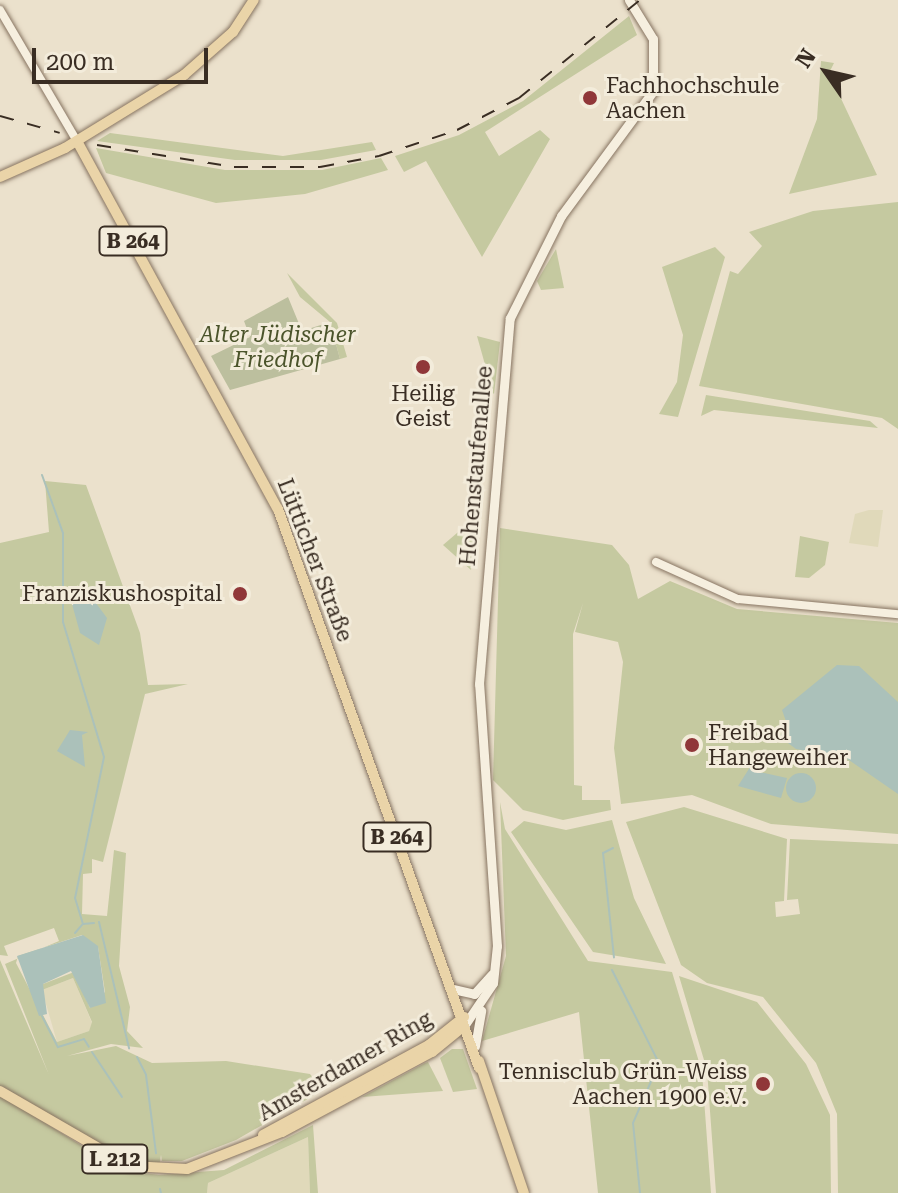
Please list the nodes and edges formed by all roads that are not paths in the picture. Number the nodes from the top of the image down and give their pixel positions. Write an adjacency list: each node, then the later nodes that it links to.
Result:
1 (254, 0): 4 (main road)
2 (629, 0): 8 (main road, Hohenstaufenallee)
3 (0, 10): 4 (street)
4 (77, 141): 5 (main road); 9 (main road, Lütticher Straße / B 264)
5 (3, 175)
6 (656, 562): 7 (street)
7 (898, 614)
8 (493, 973): 10 (main road); 11 (main road, Hohenstaufenallee); 12 (main road)
9 (444, 974): 10 (main road, Lütticher Straße / B 264); 12 (main road, Lütticher Straße / B 264)
10 (453, 989): 12 (main road, Lütticher Straße / B 264)
11 (486, 1000): 12 (main road, Hohenstaufenallee); 13 (main road)
12 (462, 1023): 13 (main road, Lütticher Straße / B 264); 14 (main road, Lütticher Straße / B 264); 15 (main road, Amsterdamer Ring / L 212)
13 (475, 1046): 14 (main road, Lütticher Straße / B 264)
14 (479, 1068): 16 (main road, Lütticher Straße / B 264)
15 (0, 1091)
16 (524, 1193)

